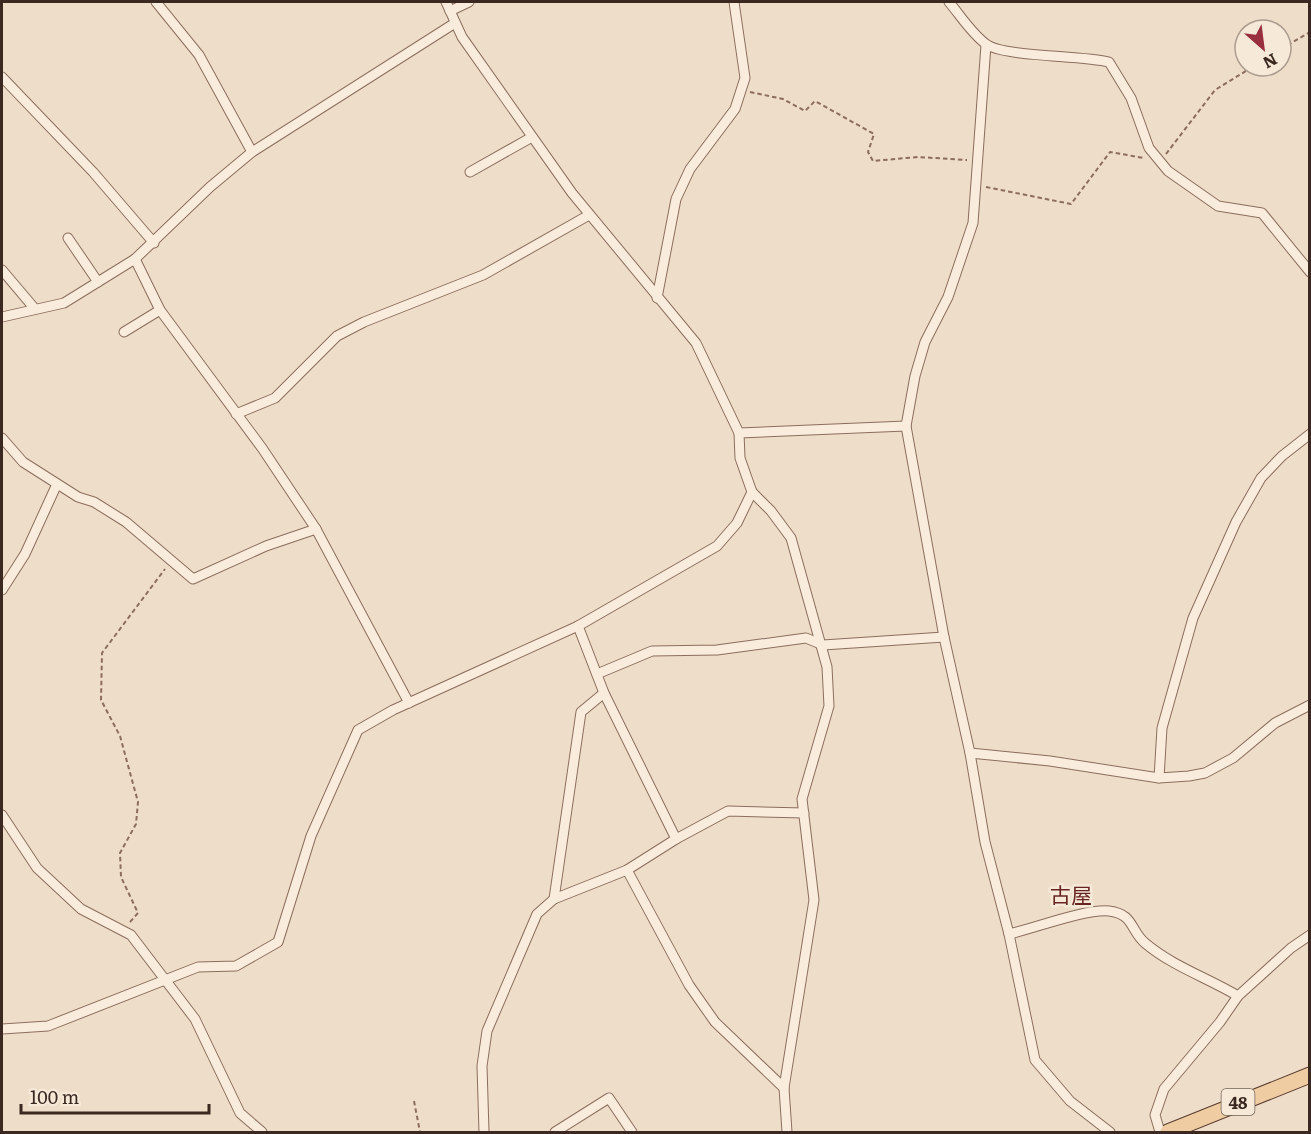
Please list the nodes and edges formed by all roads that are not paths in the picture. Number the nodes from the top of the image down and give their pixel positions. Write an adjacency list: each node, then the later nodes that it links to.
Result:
1 (156, 2): 10 (street)
2 (468, 2): 5 (street)
3 (734, 2): 19 (street)
4 (949, 2): 7 (street)
5 (448, 6): 6 (street)
6 (455, 23): 9 (street); 10 (street)
7 (986, 45): 17 (street); 25 (street)
8 (2, 77): 14 (street)
9 (532, 137): 11 (street); 12 (street)
10 (252, 152): 14 (street)
11 (470, 172)
12 (589, 215): 19 (street); 24 (street)
13 (68, 238): 18 (street)
14 (154, 243): 15 (street)
15 (135, 259): 18 (street); 21 (street)
16 (2, 270): 20 (street)
17 (1310, 272)
18 (98, 282): 20 (street)
19 (657, 298): 26 (street)
20 (35, 309): 22 (street)
21 (160, 310): 23 (street); 24 (street)
22 (2, 317)
23 (124, 332)
24 (236, 414): 31 (street)
25 (906, 426): 26 (street); 34 (street)
26 (739, 433): 30 (street)
27 (1310, 434): 41 (street)
28 (2, 438): 29 (street)
29 (57, 484): 31 (street); 32 (street)
30 (752, 492): 33 (street); 35 (street)
31 (316, 530): 38 (street)
32 (2, 590)
33 (578, 626): 36 (street); 38 (street)
34 (944, 637): 35 (street); 40 (street)
35 (823, 645): 36 (street); 42 (street)
36 (597, 674): 37 (street)
37 (604, 693): 44 (street); 46 (street)
38 (409, 703): 49 (street)
39 (1310, 705): 41 (street)
40 (970, 753): 41 (street); 47 (street)
41 (1159, 778)
42 (804, 813): 44 (street); 53 (street)
43 (2, 815): 49 (street)
44 (676, 839): 45 (street)
45 (627, 870): 46 (street); 53 (street)
46 (555, 899): 55 (street)
47 (1009, 934): 50 (street); 59 (street)
48 (1310, 935): 50 (street)
49 (165, 981): 51 (street); 54 (street)
50 (1238, 996): 60 (street)
51 (2, 1029)
52 (1310, 1075): 61 (main road, 48)
53 (784, 1089): 58 (street)
54 (262, 1132)
55 (484, 1132)
56 (555, 1132): 57 (street)
57 (632, 1132)
58 (787, 1132)
59 (1110, 1132)
60 (1160, 1132)
61 (1168, 1132)

